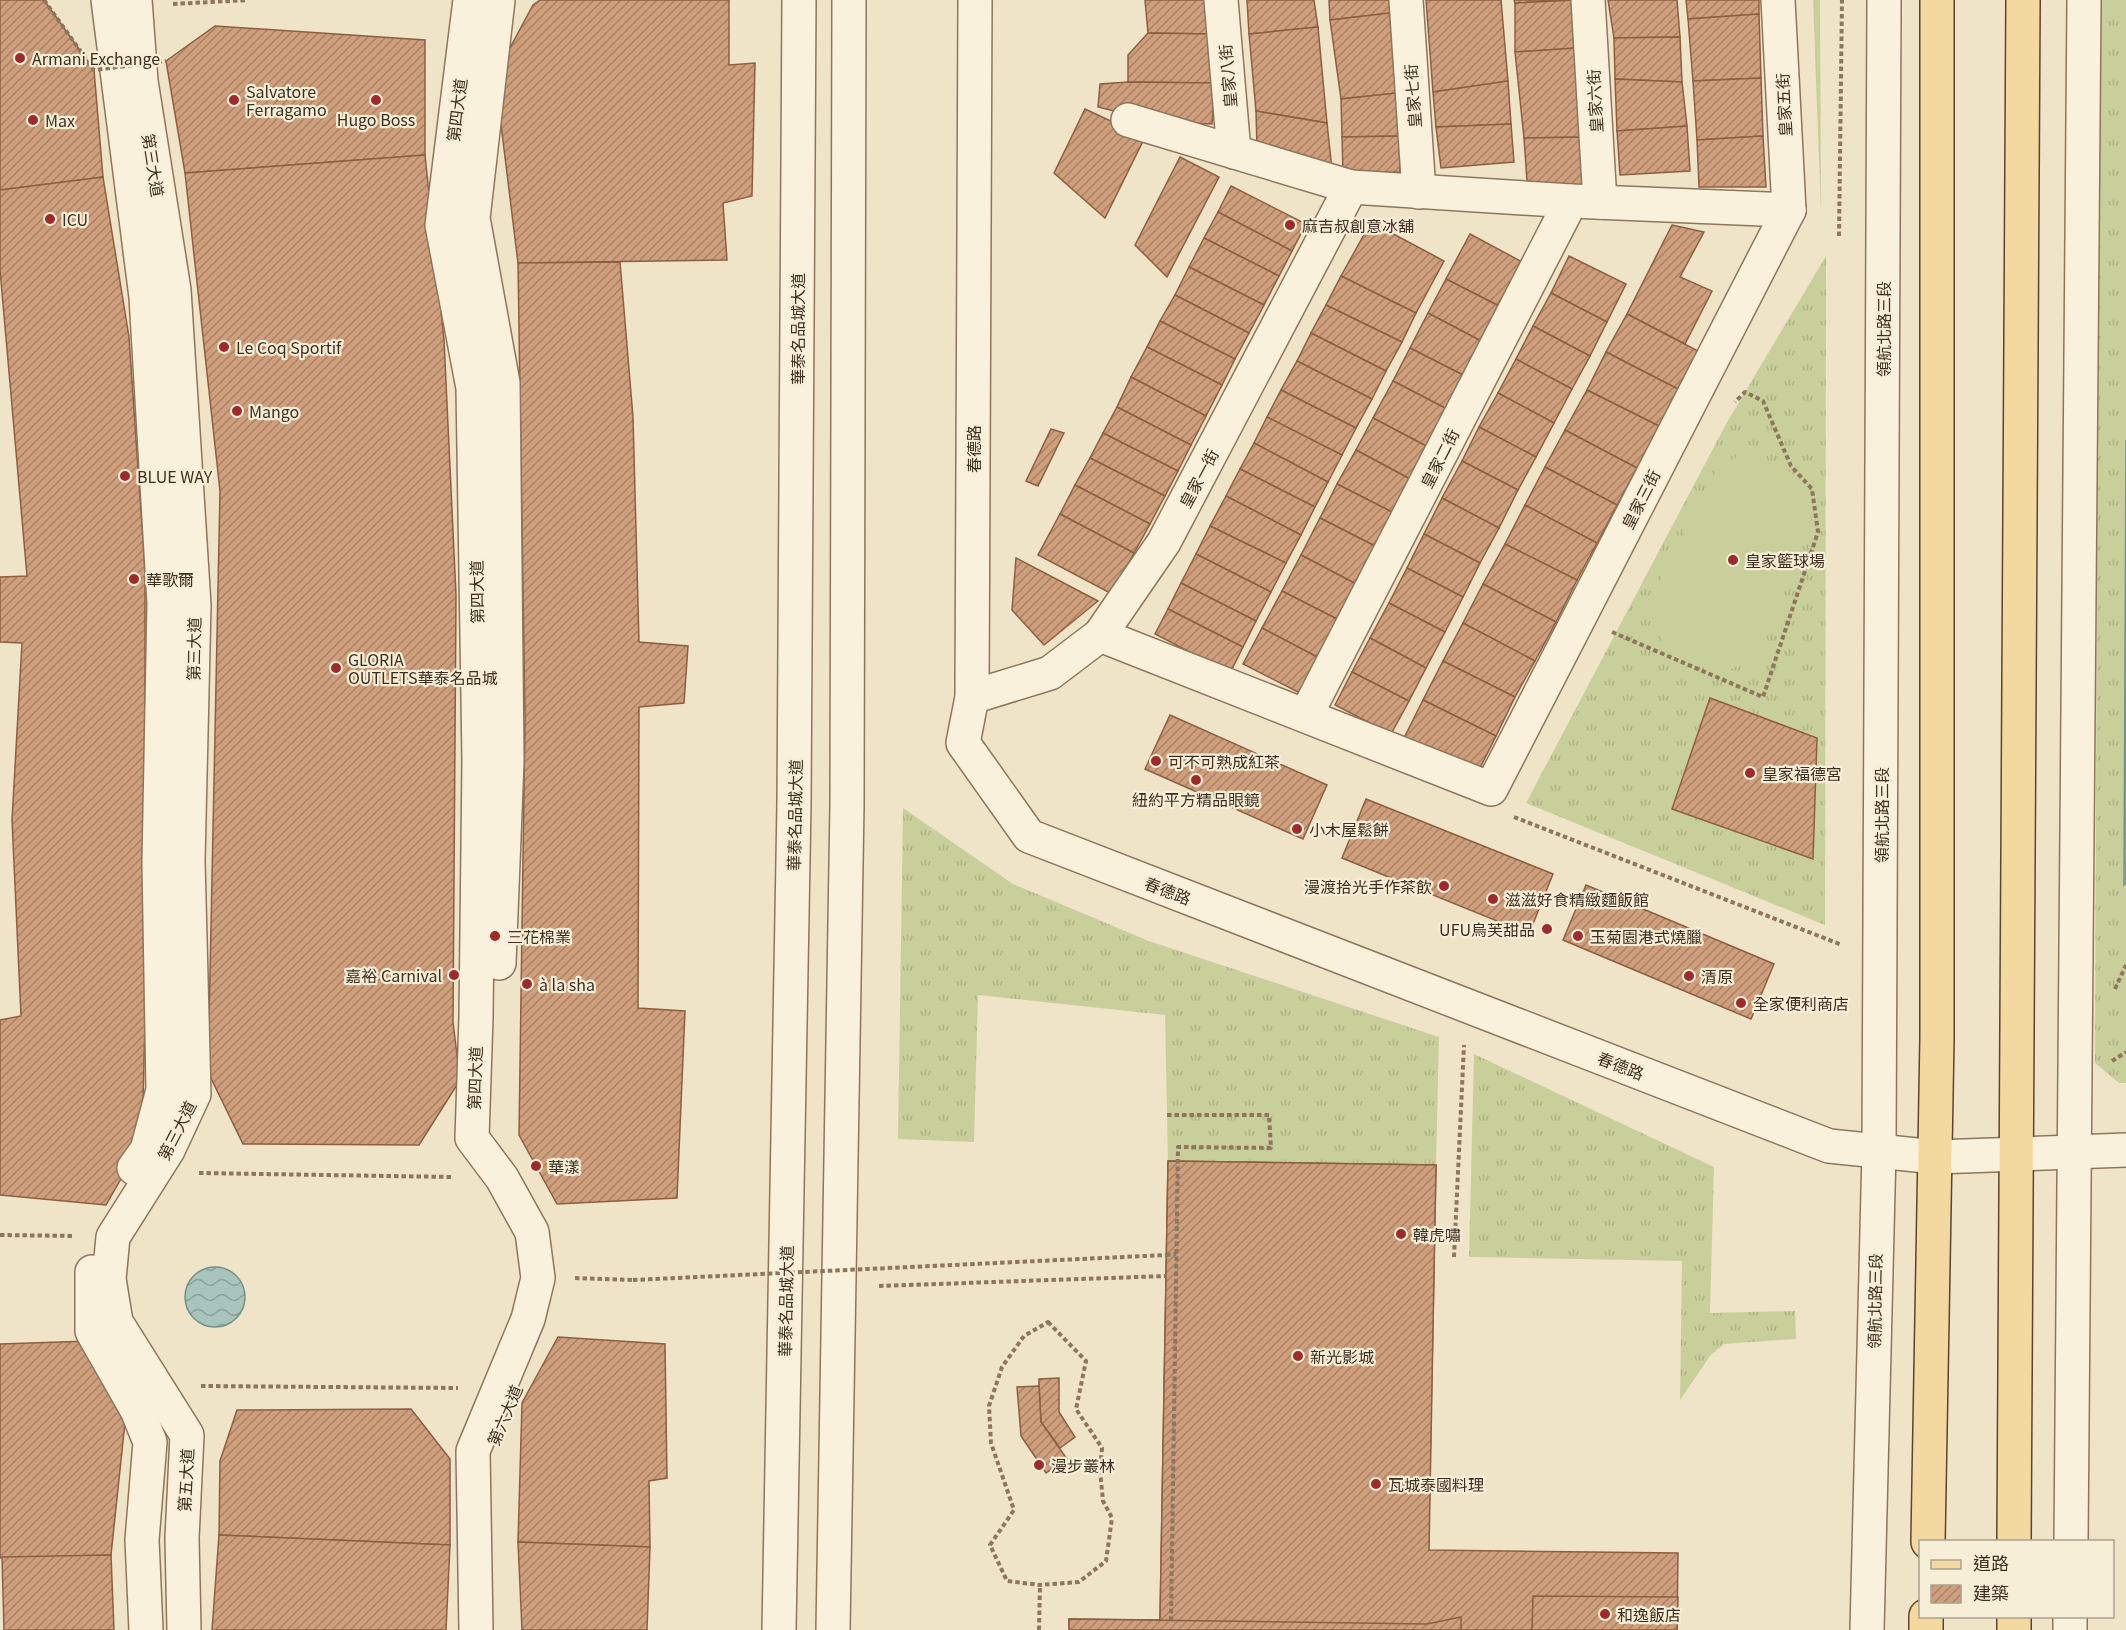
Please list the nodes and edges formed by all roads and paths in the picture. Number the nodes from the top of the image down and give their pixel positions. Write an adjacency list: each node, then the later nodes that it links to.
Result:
1 (44, 0): 18 (path, bridge)
2 (248, 0): 17 (path)
3 (470, 0): 43 (street, 第四大道)
4 (498, 0): 50 (street, 第四大道)
5 (799, 0): 63 (street, 華泰名品城大道)
6 (849, 0): 64 (street)
7 (975, 0): 29 (street, 春德路)
8 (1221, 0): 20 (street, 皇家八街)
9 (1406, 0): 22 (street, 皇家七街)
10 (1588, 0): 23 (street, 皇家六街)
11 (1778, 0): 24 (street, 皇家五街)
12 (1842, 0): 25 (path)
13 (1884, 0): 38 (street, 領航北路三段)
14 (1937, 0): 41 (main road)
15 (2023, 0): 40 (main road)
16 (2084, 0): 39 (street)
17 (126, 2): 42 (street, 第三大道); 45 (street, 第三大道)
18 (166, 61)
19 (1128, 120): 20 (street)
20 (1234, 152): 21 (street)
21 (1351, 187): 22 (street); 28 (street, 皇家一街)
22 (1419, 192): 23 (street)
23 (1585, 201): 24 (street); 30 (street, 皇家二街)
24 (1789, 210): 31 (street, 皇家三街)
25 (1839, 236)
26 (1729, 408): 27 (path)
27 (1606, 629)
28 (1100, 635): 29 (street, 皇家一街); 30 (street)
29 (972, 698): 38 (street, 春德路)
30 (1306, 715): 31 (street)
31 (1498, 801): 32 (path)
32 (1843, 945)
33 (2126, 965): 34 (path)
34 (2111, 998)
35 (1464, 1044): 47 (path)
36 (1167, 1115): 46 (path)
37 (2126, 1150): 39 (street, 春德路)
38 (1879, 1151): 41 (street, 春德路); 66 (street, 領航北路三段)
39 (2073, 1153): 40 (street, 春德路); 56 (street)
40 (2016, 1155): 41 (street, 春德路); 55 (main road)
41 (1936, 1157): 54 (main road)
42 (154, 1172): 43 (path); 49 (street, 第三大道)
43 (502, 1178): 50 (street, 第四大道)
44 (0, 1235): 45 (path)
45 (94, 1236): 49 (street, 第三大道)
46 (1176, 1254): 50 (path, bridge); 58 (path)
47 (1454, 1257)
48 (1166, 1276): 51 (path)
49 (100, 1278): 52 (street, 第五大道); 59 (street)
50 (547, 1278): 53 (street, 第六大道); 62 (street, 第六大道)
51 (879, 1286)
52 (156, 1386): 53 (path); 60 (street, 第五大道)
53 (499, 1388): 61 (street, 第六大道)
54 (1928, 1540)
55 (2014, 1540)
56 (2071, 1540)
57 (1040, 1585): 57 (path); 65 (path)
58 (1171, 1620)
59 (146, 1630)
60 (184, 1630)
61 (476, 1630)
62 (498, 1630)
63 (778, 1630)
64 (833, 1630)
65 (1039, 1630)
66 (1867, 1630)

